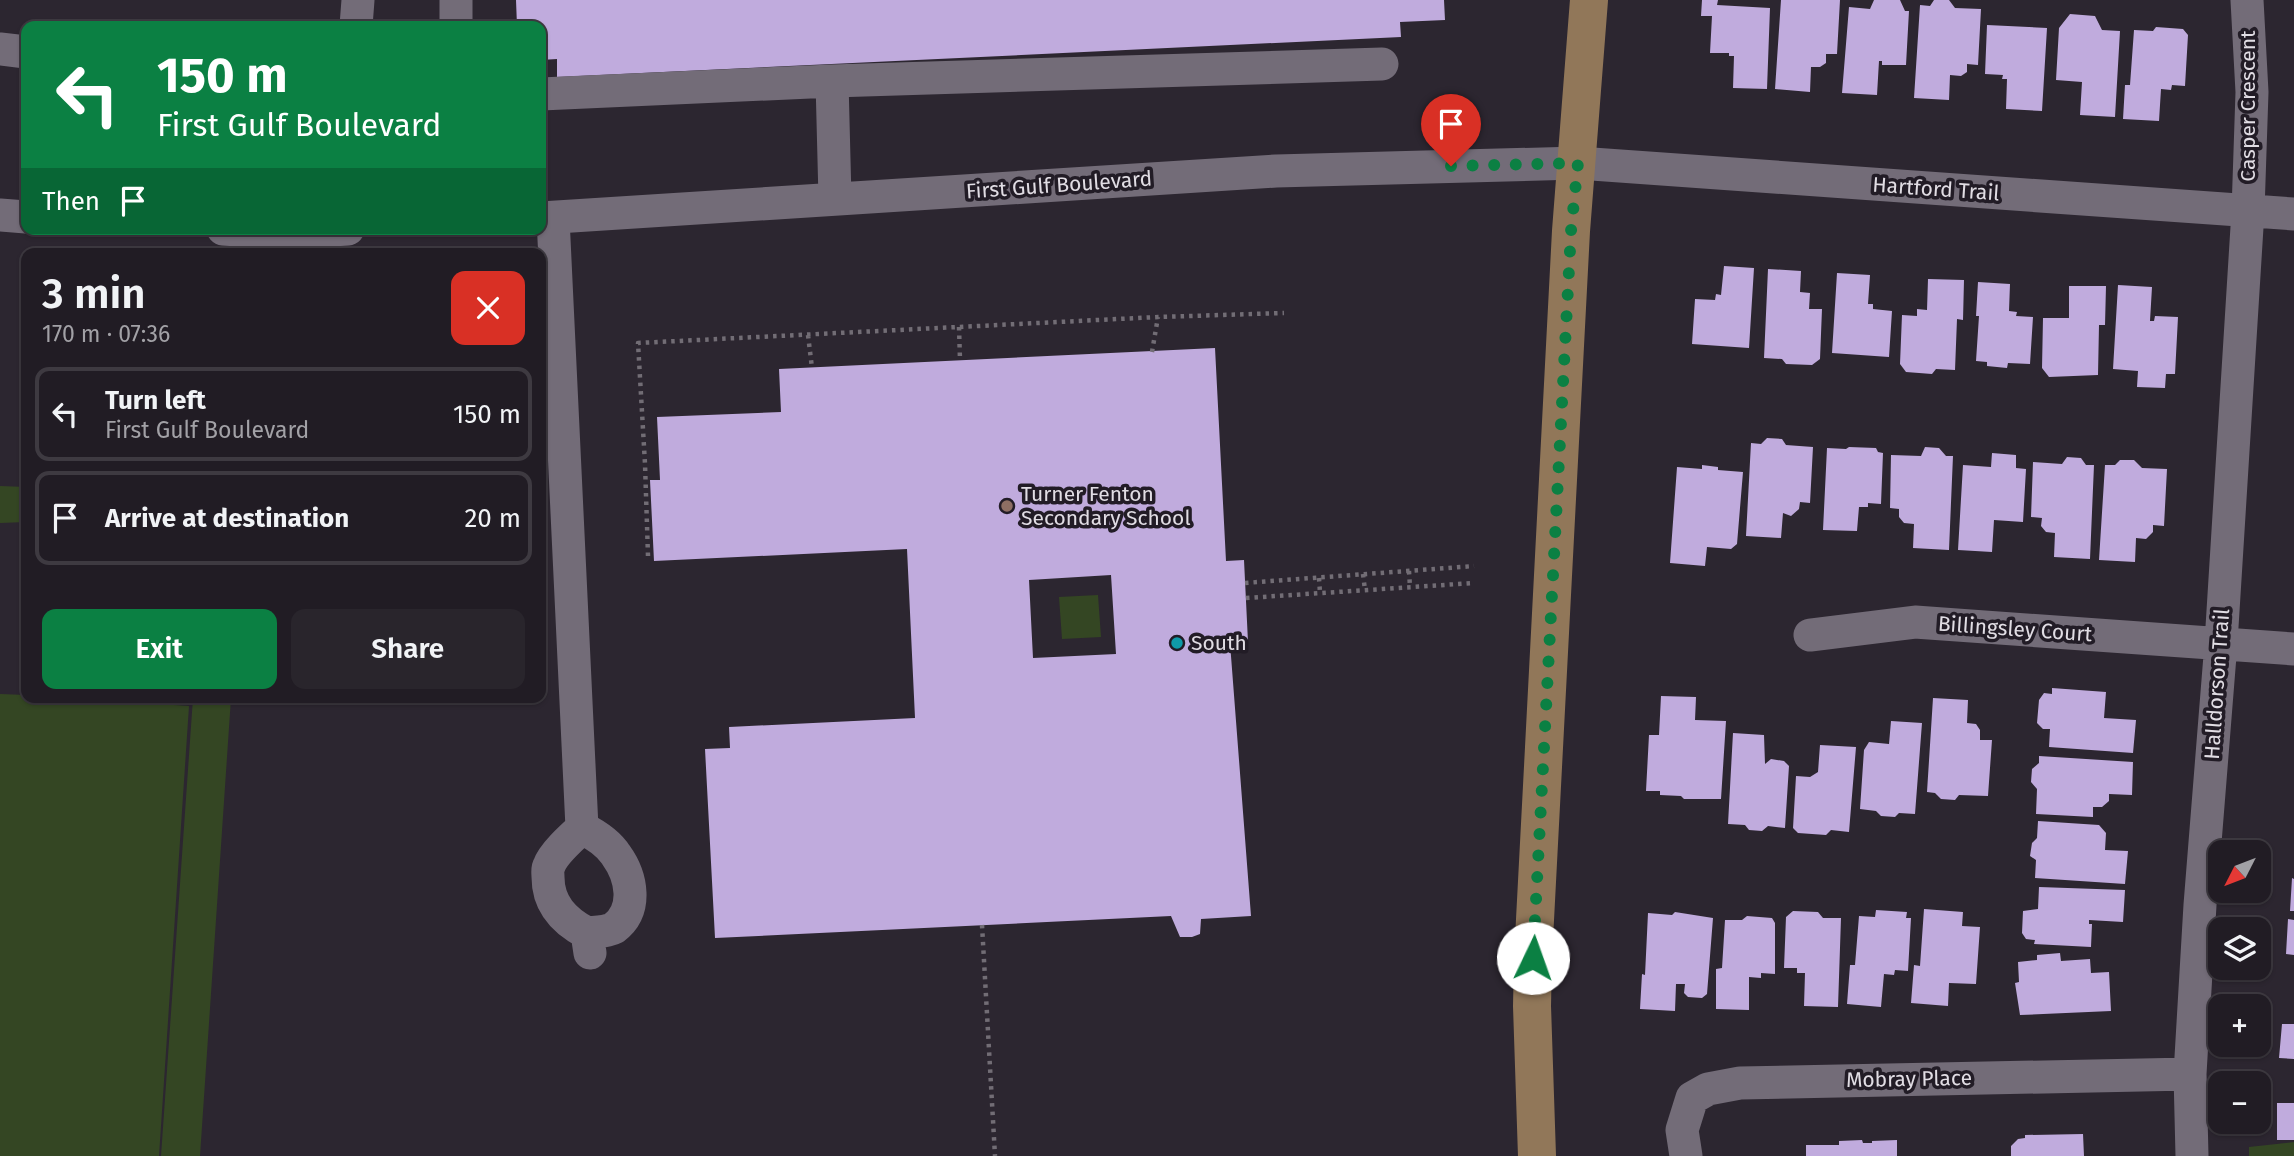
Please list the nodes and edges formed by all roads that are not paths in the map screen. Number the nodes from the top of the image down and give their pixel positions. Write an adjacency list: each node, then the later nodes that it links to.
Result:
1 (358, 0): 5 (street)
2 (456, 0): 6 (street)
3 (1589, 0): 12 (main road)
4 (2247, 0): 14 (street, Casper Crescent)
5 (356, 21)
6 (456, 21)
7 (0, 49): 8 (street)
8 (21, 51)
9 (1382, 64): 10 (street)
10 (832, 81): 11 (street); 13 (street)
11 (546, 94)
12 (1578, 163): 13 (street, First Gulf Boulevard); 14 (street, Hartford Trail); 24 (main road)
13 (835, 199): 18 (street, First Gulf Boulevard)
14 (2248, 211): 15 (street, Hartford Trail); 20 (street, Halldorson Trail)
15 (2294, 214)
16 (0, 215): 17 (street)
17 (21, 217)
18 (547, 218): 22 (street)
19 (1810, 635): 20 (street, Billingsley Court)
20 (2221, 643): 21 (street, Billingsley Court); 23 (street, Halldorson Trail)
21 (2294, 649)
22 (582, 828): 22 (street)
23 (2190, 1074): 25 (street, Mobray Place); 26 (street, Halldorson Trail)
24 (1537, 1156)
25 (1686, 1156)
26 (2192, 1156)

